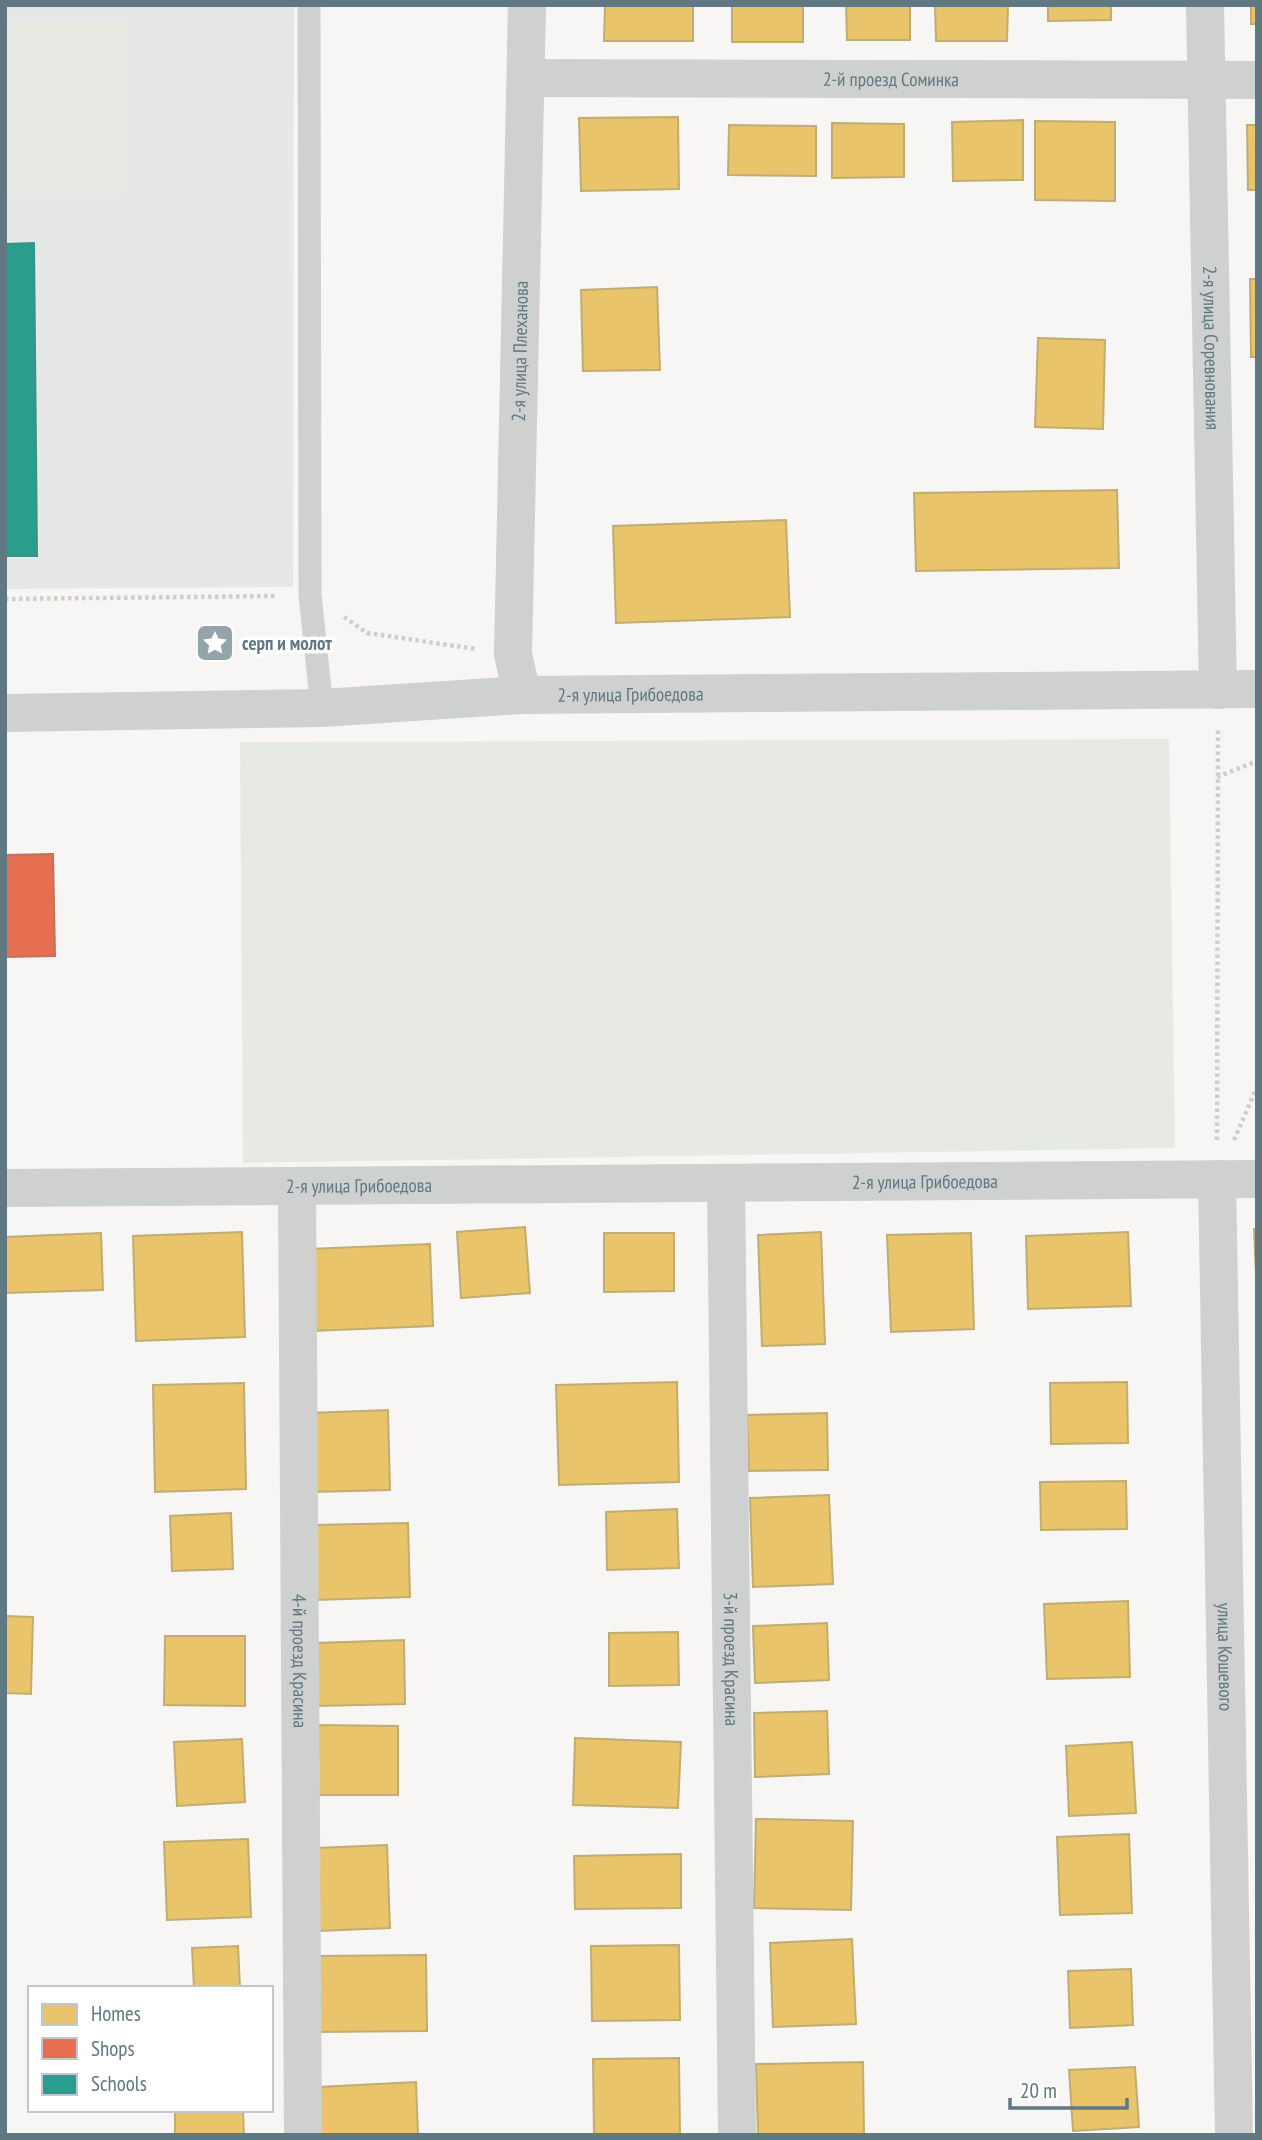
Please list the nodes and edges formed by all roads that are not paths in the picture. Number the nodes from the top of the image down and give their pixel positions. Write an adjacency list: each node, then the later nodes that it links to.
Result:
1 (309, 5): 10 (lane)
2 (527, 5): 4 (street, 2-я улица Плеханова)
3 (1205, 5): 5 (street, 2-я улица Соревнования)
4 (527, 78): 5 (street, 2-й проезд Соминка); 9 (street, 2-я улица Плеханова)
5 (1206, 80): 6 (street, 2-й проезд Соминка); 8 (street, 2-я улица Соревнования)
6 (1257, 80)
7 (1257, 689): 8 (street, 2-я улица Грибоедова)
8 (1218, 690): 9 (street, 2-я улица Грибоедова)
9 (522, 695): 10 (street, 2-я улица Грибоедова)
10 (322, 708): 11 (street, 2-я улица Грибоедова)
11 (5, 713)
12 (1217, 1179): 13 (street, 2-я улица Грибоедова); 14 (street, 2-я улица Грибоедова); 19 (street, улица Кошевого)
13 (1257, 1179)
14 (726, 1183): 15 (street, 2-я улица Грибоедова); 18 (street, 3-й проезд Красина)
15 (298, 1187): 16 (street, 2-я улица Грибоедова); 17 (street, 4-й проезд Красина)
16 (5, 1188)
17 (303, 2135)
18 (737, 2135)
19 (1234, 2135)

